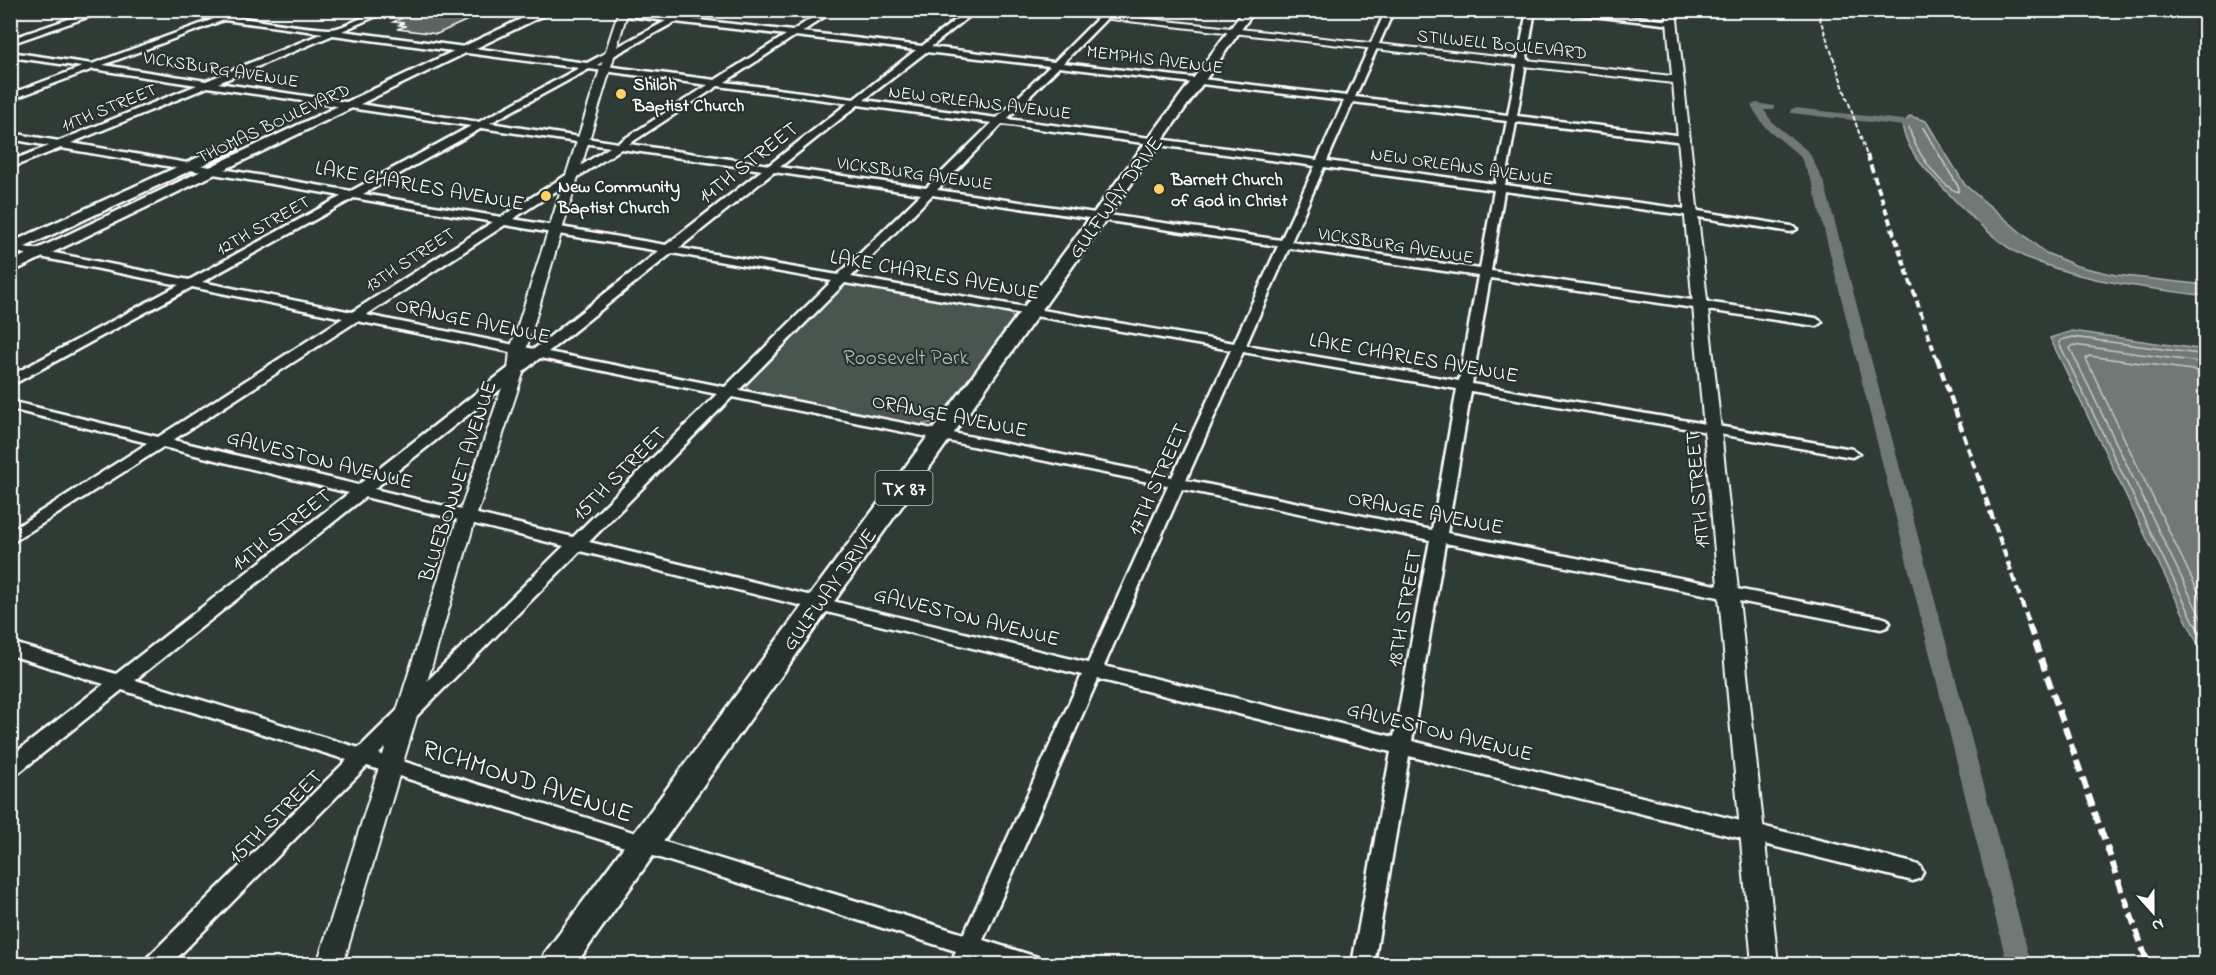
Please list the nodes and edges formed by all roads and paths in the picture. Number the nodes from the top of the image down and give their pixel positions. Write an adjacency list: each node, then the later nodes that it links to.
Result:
1 (104, 10): 22 (street)
2 (166, 10): 17 (street, NEW ORLEANS AVENUE)
3 (244, 10): 17 (street)
4 (386, 10): 20 (street, 11TH STREET)
5 (523, 10): 24 (main road, THOMAS BOULEVARD)
6 (550, 10): 26 (main road, THOMAS BOULEVARD)
7 (690, 10): 18 (street, 12TH STREET)
8 (830, 10): 21 (street, 13TH STREET)
9 (974, 10): 25 (street, 14TH STREET)
10 (1036, 10): 15 (street, STILWELL BOULEVARD)
11 (1390, 10): 23 (street, 17TH STREET)
12 (1531, 10): 28 (street, 18TH STREET)
13 (1543, 10): 16 (street)
14 (623, 12): 18 (street, MEMPHIS AVENUE); 29 (street, BLUEBONNET AVENUE)
15 (1108, 13): 19 (street, STILWELL BOULEVARD); 30 (street, 15TH STREET)
16 (1672, 17): 32 (street, 19TH STREET)
17 (223, 18): 20 (street, NEW ORLEANS AVENUE); 31 (street)
18 (675, 19): 21 (street, MEMPHIS AVENUE); 29 (street, 12TH STREET)
19 (1242, 22): 23 (street, STILWELL BOULEVARD); 33 (main road, GULFWAY DRIVE / TX 87)
20 (332, 33): 24 (street, NEW ORLEANS AVENUE); 34 (street, 11TH STREET)
21 (795, 33): 25 (street, MEMPHIS AVENUE); 35 (street, 13TH STREET)
22 (10, 42)
23 (1376, 43): 28 (street, STILWELL BOULEVARD); 37 (street, 17TH STREET)
24 (444, 47): 26 (street, NEW ORLEANS AVENUE); 38 (main road, THOMAS BOULEVARD)
25 (925, 49): 30 (street, MEMPHIS AVENUE); 39 (street, 14TH STREET)
26 (466, 51): 29 (street, NEW ORLEANS AVENUE); 40 (main road, THOMAS BOULEVARD)
27 (10, 54): 31 (street, VICKSBURG AVENUE)
28 (1523, 59): 32 (street, STILWELL BOULEVARD); 41 (street, 18TH STREET)
29 (600, 63): 35 (street, NEW ORLEANS AVENUE); 43 (street, 12TH STREET); 46 (street, BLUEBONNET AVENUE)
30 (1057, 64): 33 (street, MEMPHIS AVENUE); 42 (street, 15TH STREET)
31 (94, 66): 34 (street, VICKSBURG AVENUE); 36 (street)
32 (1677, 75): 45 (street, 19TH STREET)
33 (1199, 82): 37 (street, MEMPHIS AVENUE); 47 (main road, GULFWAY DRIVE / TX 87)
34 (209, 84): 38 (street, VICKSBURG AVENUE); 48 (street, 11TH STREET)
35 (716, 84): 39 (street, NEW ORLEANS AVENUE); 49 (street, 13TH STREET)
36 (10, 97)
37 (1352, 99): 41 (street, MEMPHIS AVENUE); 50 (street, 17TH STREET)
38 (328, 101): 40 (street, VICKSBURG AVENUE); 52 (main road, THOMAS BOULEVARD)
39 (856, 103): 42 (street, NEW ORLEANS AVENUE); 53 (street, 14TH STREET)
40 (352, 105): 43 (street, VICKSBURG AVENUE); 54 (main road, THOMAS BOULEVARD)
41 (1513, 118): 45 (street, MEMPHIS AVENUE); 56 (street, 18TH STREET)
42 (1000, 122): 47 (street, NEW ORLEANS AVENUE); 57 (street, 15TH STREET)
43 (481, 124): 46 (street, VICKSBURG AVENUE); 58 (street, 12TH STREET)
44 (10, 136): 48 (street, LAKE CHARLES AVENUE)
45 (1684, 139): 59 (street, 19TH STREET)
46 (583, 140): 49 (street, VICKSBURG AVENUE); 55 (street, BLUEBONNET AVENUE)
47 (1155, 142): 50 (street, NEW ORLEANS AVENUE); 60 (main road, GULFWAY DRIVE / TX 87)
48 (61, 144): 51 (street, 11TH STREET); 52 (street, LAKE CHARLES AVENUE)
49 (621, 145): 53 (street, VICKSBURG AVENUE); 55 (street, 13TH STREET)
50 (1322, 164): 56 (street, NEW ORLEANS AVENUE); 64 (street, 17TH STREET)
51 (10, 165)
52 (188, 166): 54 (street, LAKE CHARLES AVENUE); 65 (main road, THOMAS BOULEVARD)
53 (772, 169): 57 (street, VICKSBURG AVENUE); 66 (street, 14TH STREET)
54 (214, 171): 58 (street, LAKE CHARLES AVENUE); 67 (main road, THOMAS BOULEVARD)
55 (571, 177): 61 (street, 13TH STREET); 63 (street, BLUEBONNET AVENUE)
56 (1500, 188): 59 (street, NEW ORLEANS AVENUE); 69 (street, 18TH STREET)
57 (929, 192): 60 (street, VICKSBURG AVENUE); 70 (street, 15TH STREET)
58 (353, 194): 61 (street, LAKE CHARLES AVENUE); 71 (street, 12TH STREET)
59 (1692, 213): 62 (street, NEW ORLEANS AVENUE); 72 (street, 19TH STREET)
60 (1100, 217): 64 (street, VICKSBURG AVENUE); 73 (main road, GULFWAY DRIVE / TX 87)
61 (503, 221): 63 (street, LAKE CHARLES AVENUE); 74 (street, 13TH STREET)
62 (1791, 229)
63 (555, 230): 66 (street, LAKE CHARLES AVENUE); 77 (street, BLUEBONNET AVENUE)
64 (1286, 245): 69 (street, VICKSBURG AVENUE); 76 (street, 17TH STREET)
65 (12, 248): 67 (street, ORANGE AVENUE)
66 (669, 251): 70 (street, LAKE CHARLES AVENUE); 78 (street, 14TH STREET)
67 (41, 253): 68 (main road, THOMAS BOULEVARD); 71 (street, ORANGE AVENUE)
68 (10, 268)
69 (1484, 274): 72 (street, VICKSBURG AVENUE); 81 (street, 18TH STREET)
70 (842, 279): 73 (street, LAKE CHARLES AVENUE); 82 (street, 15TH STREET)
71 (191, 283): 74 (street, ORANGE AVENUE); 80 (street, 12TH STREET)
72 (1702, 307): 75 (street, VICKSBURG AVENUE); 84 (street, 19TH STREET)
73 (1031, 312): 76 (street, LAKE CHARLES AVENUE); 85 (main road, GULFWAY DRIVE / TX 87)
74 (354, 317): 77 (street, ORANGE AVENUE); 86 (street, 13TH STREET)
75 (1816, 322)
76 (1239, 348): 81 (street, LAKE CHARLES AVENUE); 88 (street, 17TH STREET)
77 (518, 350): 78 (street, ORANGE AVENUE); 79 (street, BLUEBONNET AVENUE)
78 (536, 355): 79 (street, 14TH STREET); 82 (street, ORANGE AVENUE)
79 (516, 370): 89 (street, 14TH STREET); 90 (street, BLUEBONNET AVENUE)
80 (10, 382)
81 (1464, 387): 84 (street, LAKE CHARLES AVENUE); 91 (street, 18TH STREET)
82 (729, 392): 85 (street, ORANGE AVENUE); 93 (street, 15TH STREET)
83 (10, 405): 86 (street, GALVESTON AVENUE)
84 (1714, 430): 87 (street, LAKE CHARLES AVENUE); 94 (street, 19TH STREET)
85 (942, 436): 88 (street, ORANGE AVENUE); 95 (main road, GULFWAY DRIVE / TX 87)
86 (160, 442): 89 (street, GALVESTON AVENUE); 92 (street, 13TH STREET)
87 (1852, 453)
88 (1178, 483): 91 (street, ORANGE AVENUE); 98 (street, 17TH STREET)
89 (361, 492): 90 (street, GALVESTON AVENUE); 99 (street, 14TH STREET)
90 (467, 517): 93 (street, GALVESTON AVENUE); 100 (street, BLUEBONNET AVENUE)
91 (1438, 536): 94 (street, ORANGE AVENUE); 101 (street, 18TH STREET)
92 (10, 538)
93 (577, 544): 95 (street, GALVESTON AVENUE); 100 (street, 15TH STREET)
94 (1729, 594): 96 (street, ORANGE AVENUE); 105 (street, 19TH STREET)
95 (820, 603): 98 (street, GALVESTON AVENUE); 106 (main road, GULFWAY DRIVE / TX 87)
96 (1881, 622)
97 (10, 648): 99 (street, RICHMOND AVENUE)
98 (1094, 670): 101 (street, GALVESTON AVENUE); 108 (street, 17TH STREET)
99 (120, 682): 102 (street, RICHMOND AVENUE); 104 (street, 14TH STREET)
100 (407, 714): 102 (street, 15TH STREET); 103 (street, BLUEBONNET AVENUE)
101 (1401, 745): 105 (street, GALVESTON AVENUE); 114 (street, 18TH STREET)
102 (363, 756): 103 (street, RICHMOND AVENUE); 109 (street, 15TH STREET)
103 (392, 765): 106 (street, RICHMOND AVENUE); 110 (street, BLUEBONNET AVENUE)
104 (10, 768)
105 (1753, 832): 107 (street, GALVESTON AVENUE); 115 (street, 19TH STREET)
106 (643, 845): 108 (street, RICHMOND AVENUE); 111 (main road, GULFWAY DRIVE / TX 87)
107 (1913, 872)
108 (969, 946): 112 (street, 17TH STREET); 113 (street, RICHMOND AVENUE)
109 (156, 964)
110 (330, 964)
111 (556, 964)
112 (961, 964)
113 (1029, 964)
114 (1363, 964)
115 (1765, 964)

